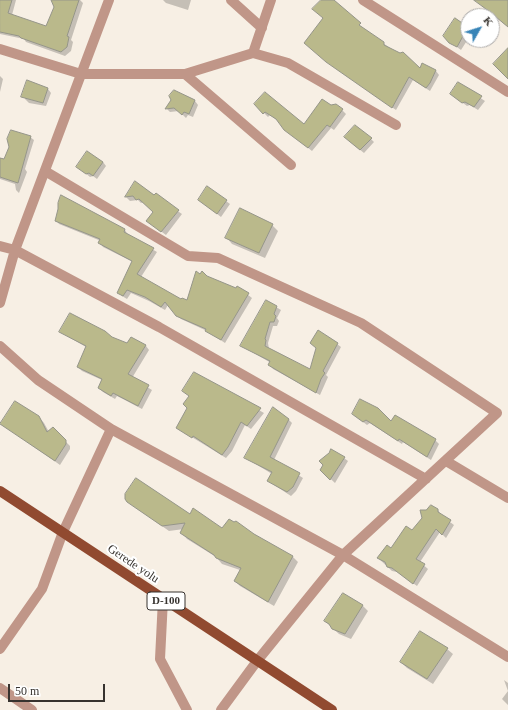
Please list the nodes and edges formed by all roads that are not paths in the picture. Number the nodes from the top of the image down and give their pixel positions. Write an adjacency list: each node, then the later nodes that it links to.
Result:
1 (108, 0): 8 (street)
2 (231, 0): 5 (street)
3 (271, 0): 5 (street)
4 (364, 0): 10 (street)
5 (262, 28): 7 (street)
6 (0, 49): 8 (street)
7 (253, 53): 9 (street); 11 (street)
8 (82, 74): 9 (street); 13 (street)
9 (185, 74): 12 (street)
10 (508, 92)
11 (396, 125)
12 (291, 165)
13 (45, 171): 15 (street); 18 (street)
14 (0, 246): 15 (street)
15 (15, 250): 16 (street); 21 (street)
16 (0, 303)
17 (0, 346): 19 (street)
18 (503, 413): 20 (street)
19 (111, 429): 24 (street); 25 (street)
20 (446, 461): 21 (street); 23 (street)
21 (426, 479): 25 (street)
22 (0, 491): 24 (main road, Gerede yolu / D-100)
23 (508, 498)
24 (63, 532): 26 (main road, Gerede yolu / D-100); 27 (street)
25 (343, 555): 29 (street); 30 (street)
26 (163, 599): 30 (main road, Gerede yolu / D-100); 33 (street)
27 (4, 636): 28 (street)
28 (0, 649)
29 (508, 657)
30 (256, 661): 34 (street); 35 (main road, Gerede yolu / D-100)
31 (0, 688): 32 (street)
32 (32, 710)
33 (187, 710)
34 (221, 710)
35 (332, 710)

